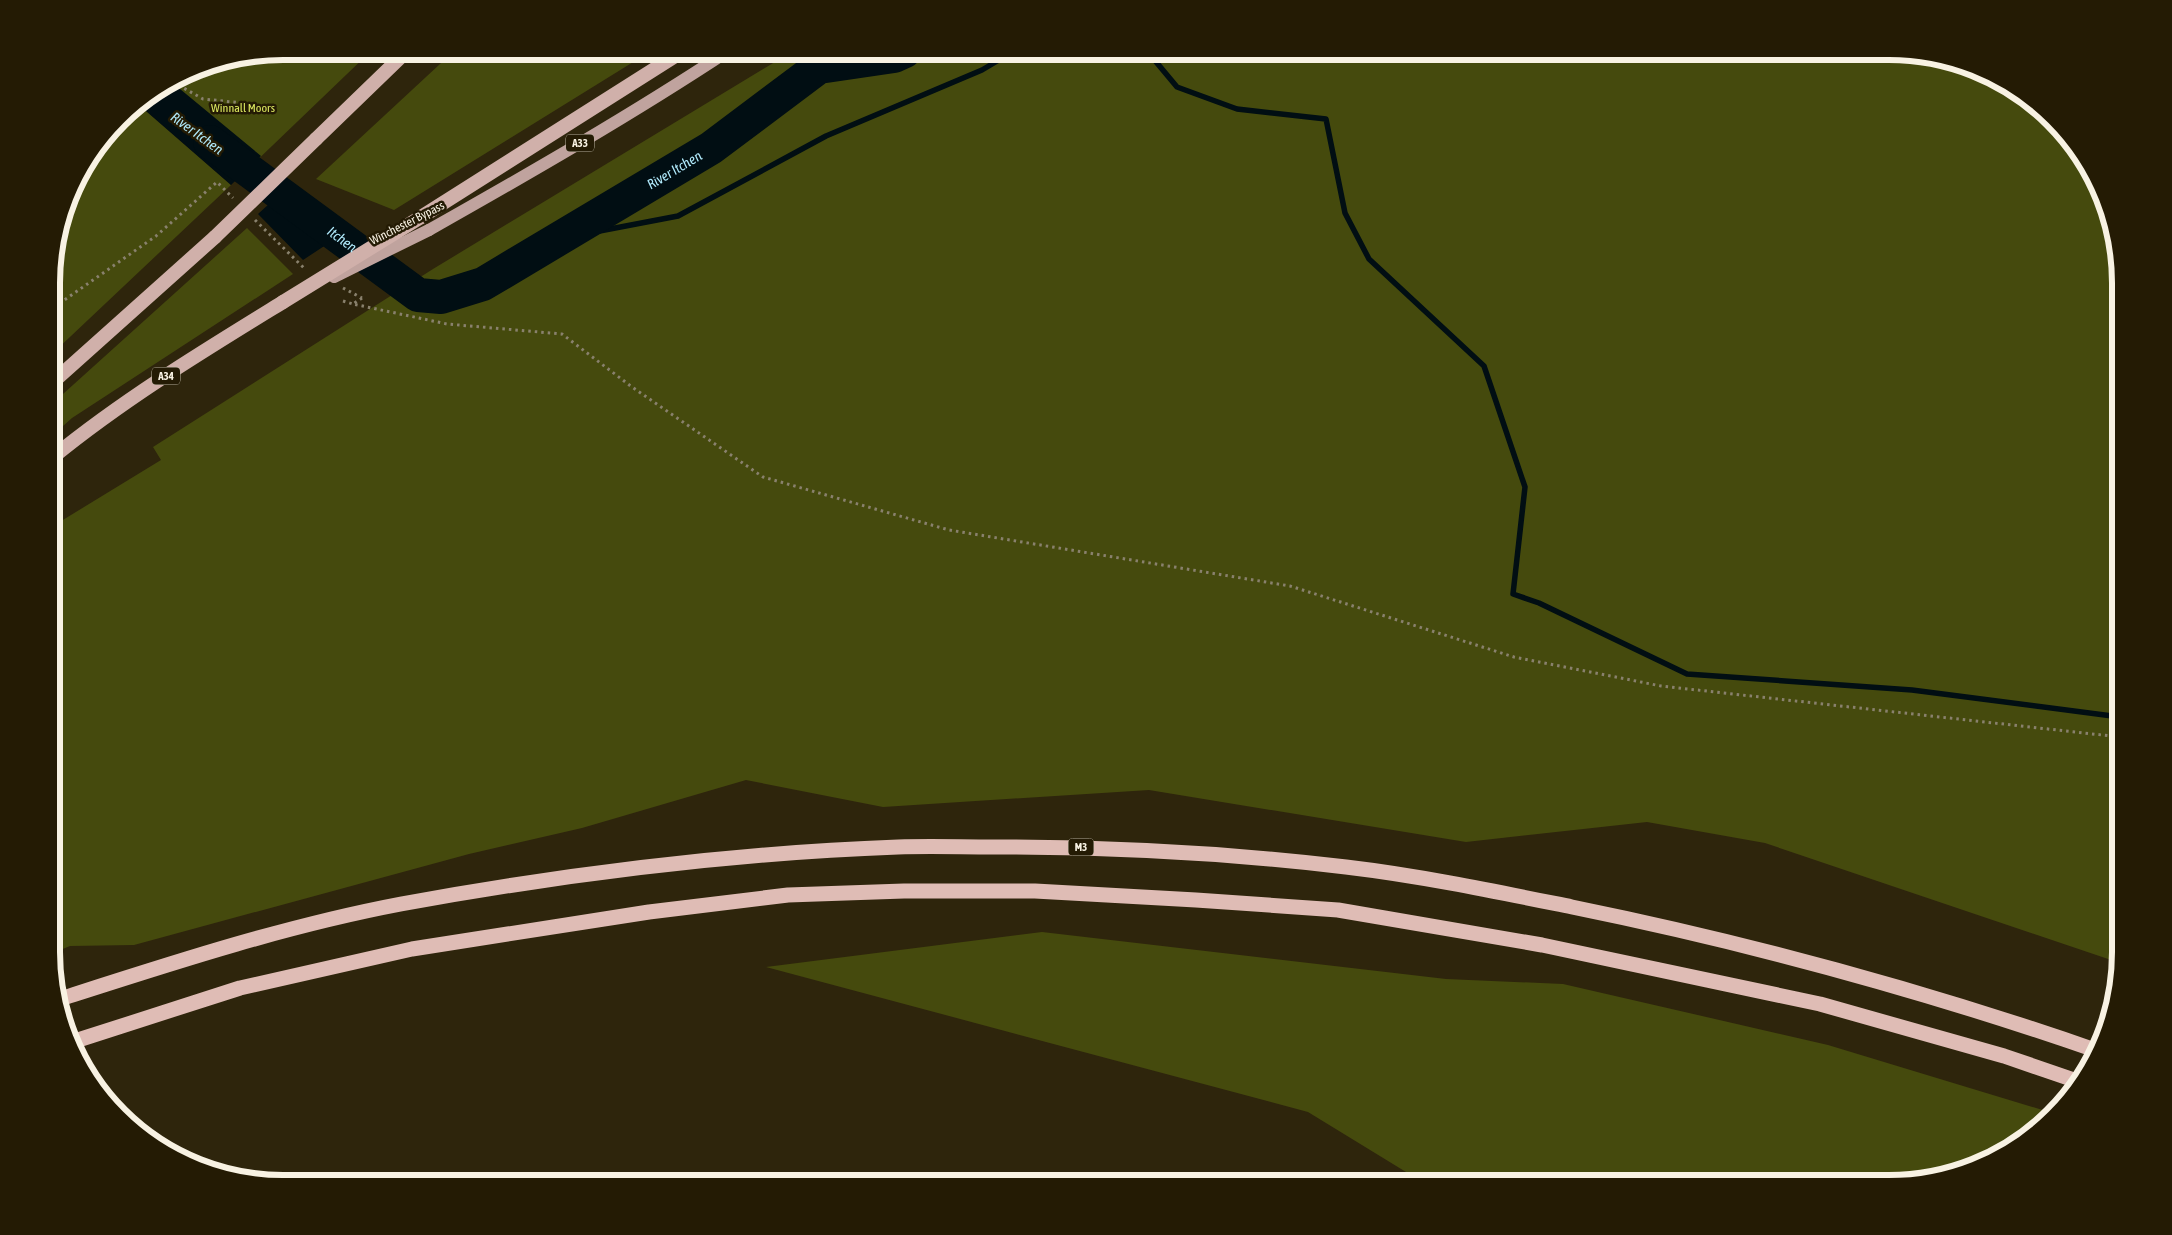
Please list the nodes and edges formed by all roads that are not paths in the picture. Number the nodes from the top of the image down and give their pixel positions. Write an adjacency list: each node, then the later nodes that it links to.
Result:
1 (398, 60): 5 (highway, bridge)
2 (669, 60): 4 (highway, A34, bridge)
3 (714, 60): 4 (main road, Winchester Bypass / A33, bridge)
4 (283, 302): 6 (highway, Winchester Bypass / A34)
5 (60, 376)
6 (60, 451)
7 (64, 998): 9 (highway, M3)
8 (78, 1040): 10 (highway)
9 (2090, 1048)
10 (2072, 1079)

